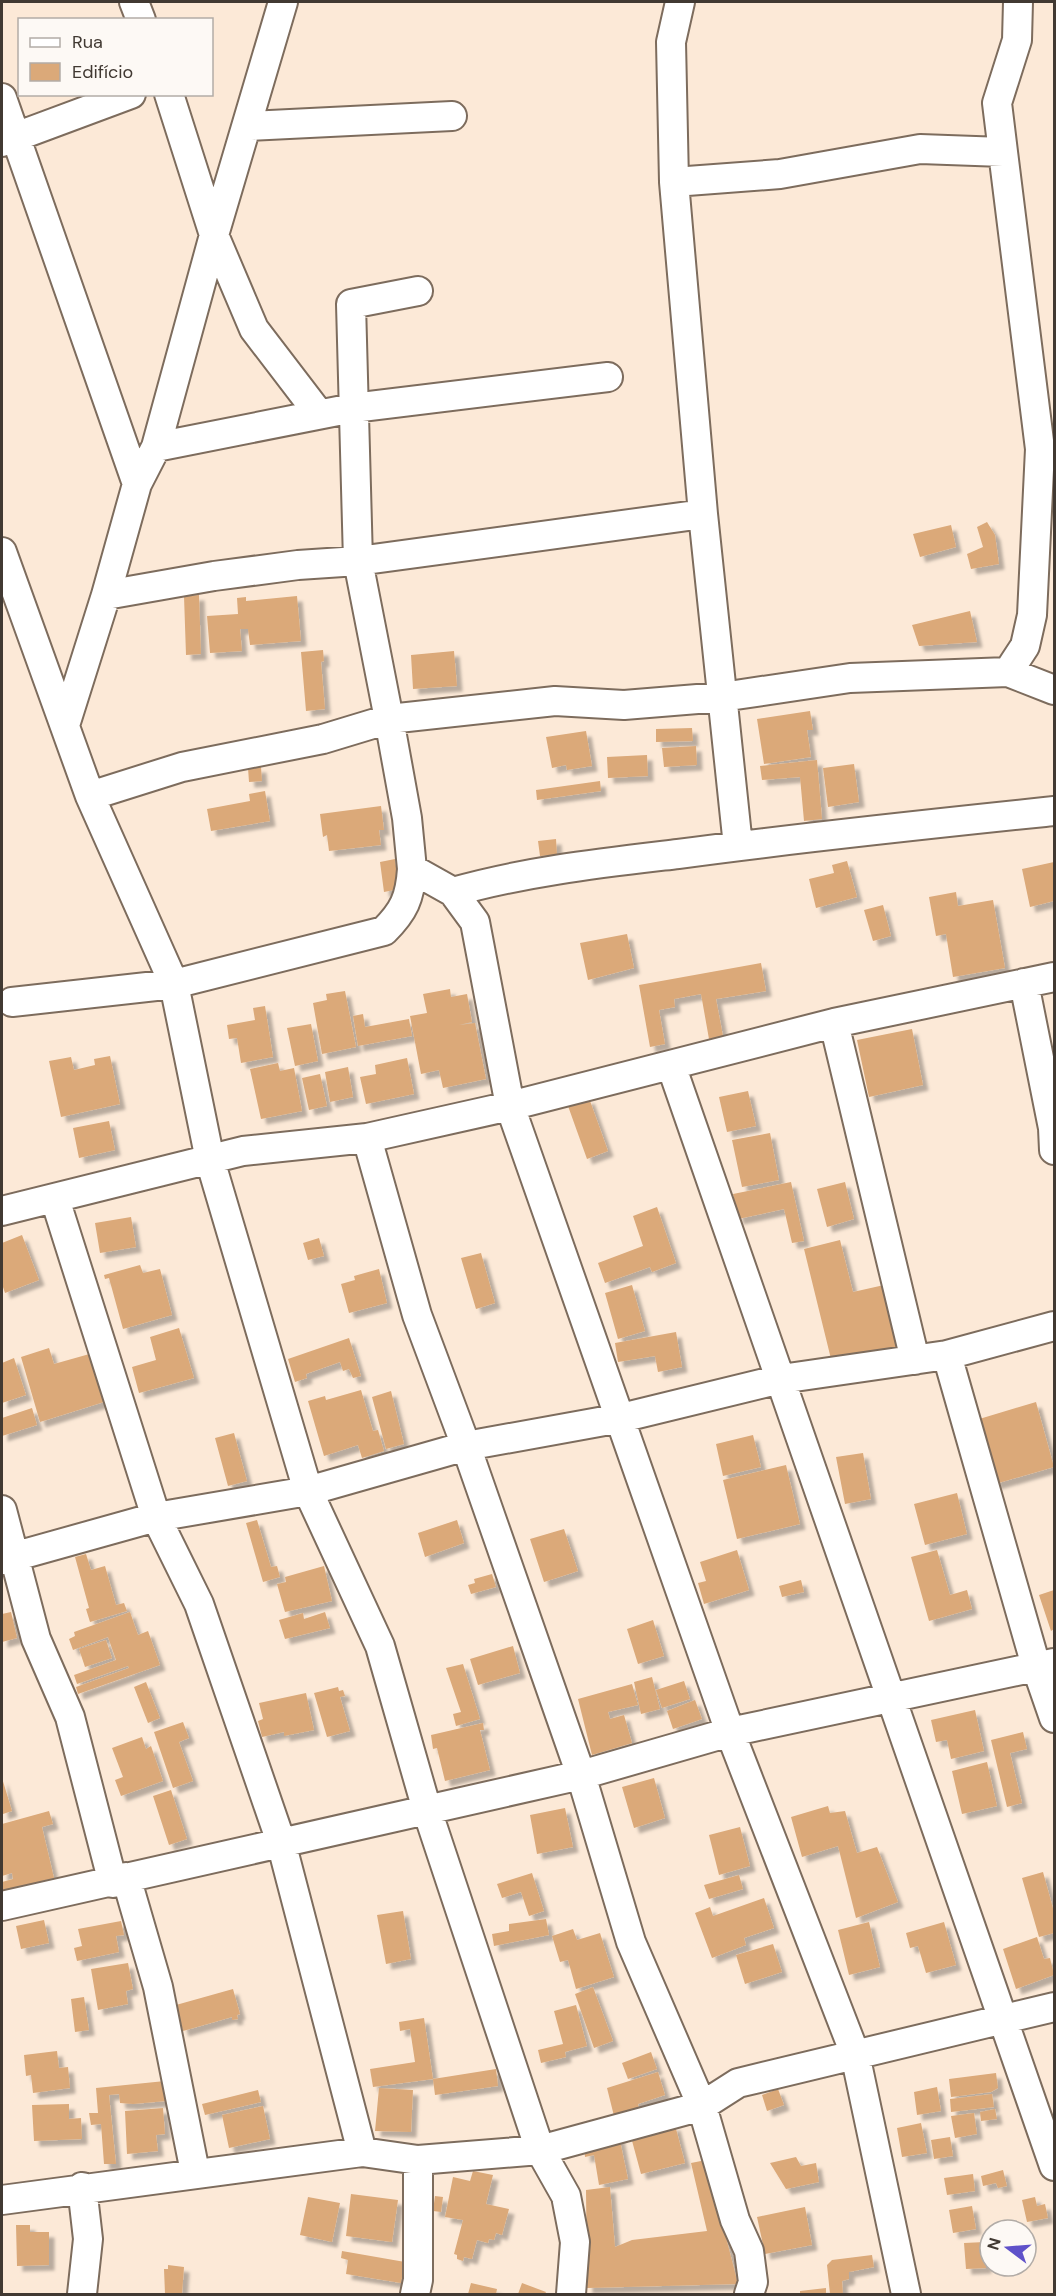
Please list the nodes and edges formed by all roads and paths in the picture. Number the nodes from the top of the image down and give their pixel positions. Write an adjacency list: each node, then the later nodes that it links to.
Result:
1 (134, 2): 5 (street)
2 (283, 2): 10 (street)
3 (680, 2): 13 (street)
4 (1018, 2): 12 (street)
5 (140, 18)
6 (126, 96): 11 (street)
7 (170, 96): 14 (street)
8 (2, 98): 11 (street)
9 (452, 116): 10 (street)
10 (247, 126): 14 (street)
11 (8, 139): 20 (street)
12 (1003, 152): 13 (street); 25 (street)
13 (674, 182): 21 (street)
14 (214, 235): 18 (street); 19 (street)
15 (418, 291): 17 (street)
16 (608, 377): 17 (street)
17 (353, 408): 18 (street); 23 (street)
18 (319, 414): 19 (street)
19 (156, 447): 20 (street)
20 (137, 484): 24 (street)
21 (703, 514): 23 (street); 27 (street)
22 (2, 552): 29 (street)
23 (358, 561): 24 (street); 28 (street)
24 (106, 595): 29 (street)
25 (1008, 672): 26 (street); 27 (street)
26 (1054, 690)
27 (722, 697): 28 (street); 32 (street)
28 (389, 719): 30 (street); 33 (street)
29 (66, 722): 30 (street)
30 (90, 796): 37 (street)
31 (1054, 811): 32 (street)
32 (738, 846): 34 (street)
33 (412, 869): 34 (street); 37 (street)
34 (453, 892): 41 (street)
35 (1054, 977): 36 (street)
36 (1024, 983): 39 (street); 43 (street)
37 (174, 984): 38 (street); 44 (street)
38 (5, 997)
39 (834, 1023): 40 (street); 49 (street)
40 (671, 1065): 41 (street); 50 (street)
41 (510, 1106): 42 (street); 51 (street)
42 (367, 1138): 44 (street); 52 (street)
43 (1054, 1150)
44 (210, 1160): 45 (street); 53 (street)
45 (55, 1199): 46 (street); 55 (street)
46 (2, 1211)
47 (1054, 1326): 48 (street)
48 (947, 1355): 49 (street); 57 (street)
49 (915, 1360): 50 (street)
50 (781, 1379): 51 (street); 58 (street)
51 (621, 1418): 52 (street); 60 (street)
52 (466, 1446): 53 (street); 61 (street)
53 (308, 1491): 55 (street); 62 (street)
54 (2, 1510): 56 (street)
55 (156, 1517): 56 (street); 63 (street)
56 (8, 1558): 64 (street)
57 (1045, 1664): 58 (street); 59 (street)
58 (890, 1699): 60 (street); 67 (street)
59 (1054, 1718)
60 (730, 1732): 61 (street); 68 (street)
61 (581, 1775): 62 (street); 69 (street)
62 (428, 1810): 63 (street); 70 (street)
63 (281, 1842): 64 (street); 71 (street)
64 (119, 1880): 65 (street); 74 (street)
65 (2, 1906)
66 (1054, 2007): 67 (street)
67 (1005, 2018): 68 (street); 73 (street)
68 (855, 2054): 69 (street); 81 (street)
69 (702, 2106): 70 (street); 80 (street)
70 (540, 2150): 72 (street); 79 (street)
71 (362, 2152): 72 (street); 74 (street)
72 (418, 2160): 78 (street)
73 (1054, 2166)
74 (195, 2172): 75 (street)
75 (82, 2187): 76 (street); 77 (street)
76 (2, 2200)
77 (82, 2295)
78 (415, 2295)
79 (571, 2295)
80 (749, 2295)
81 (906, 2295)

